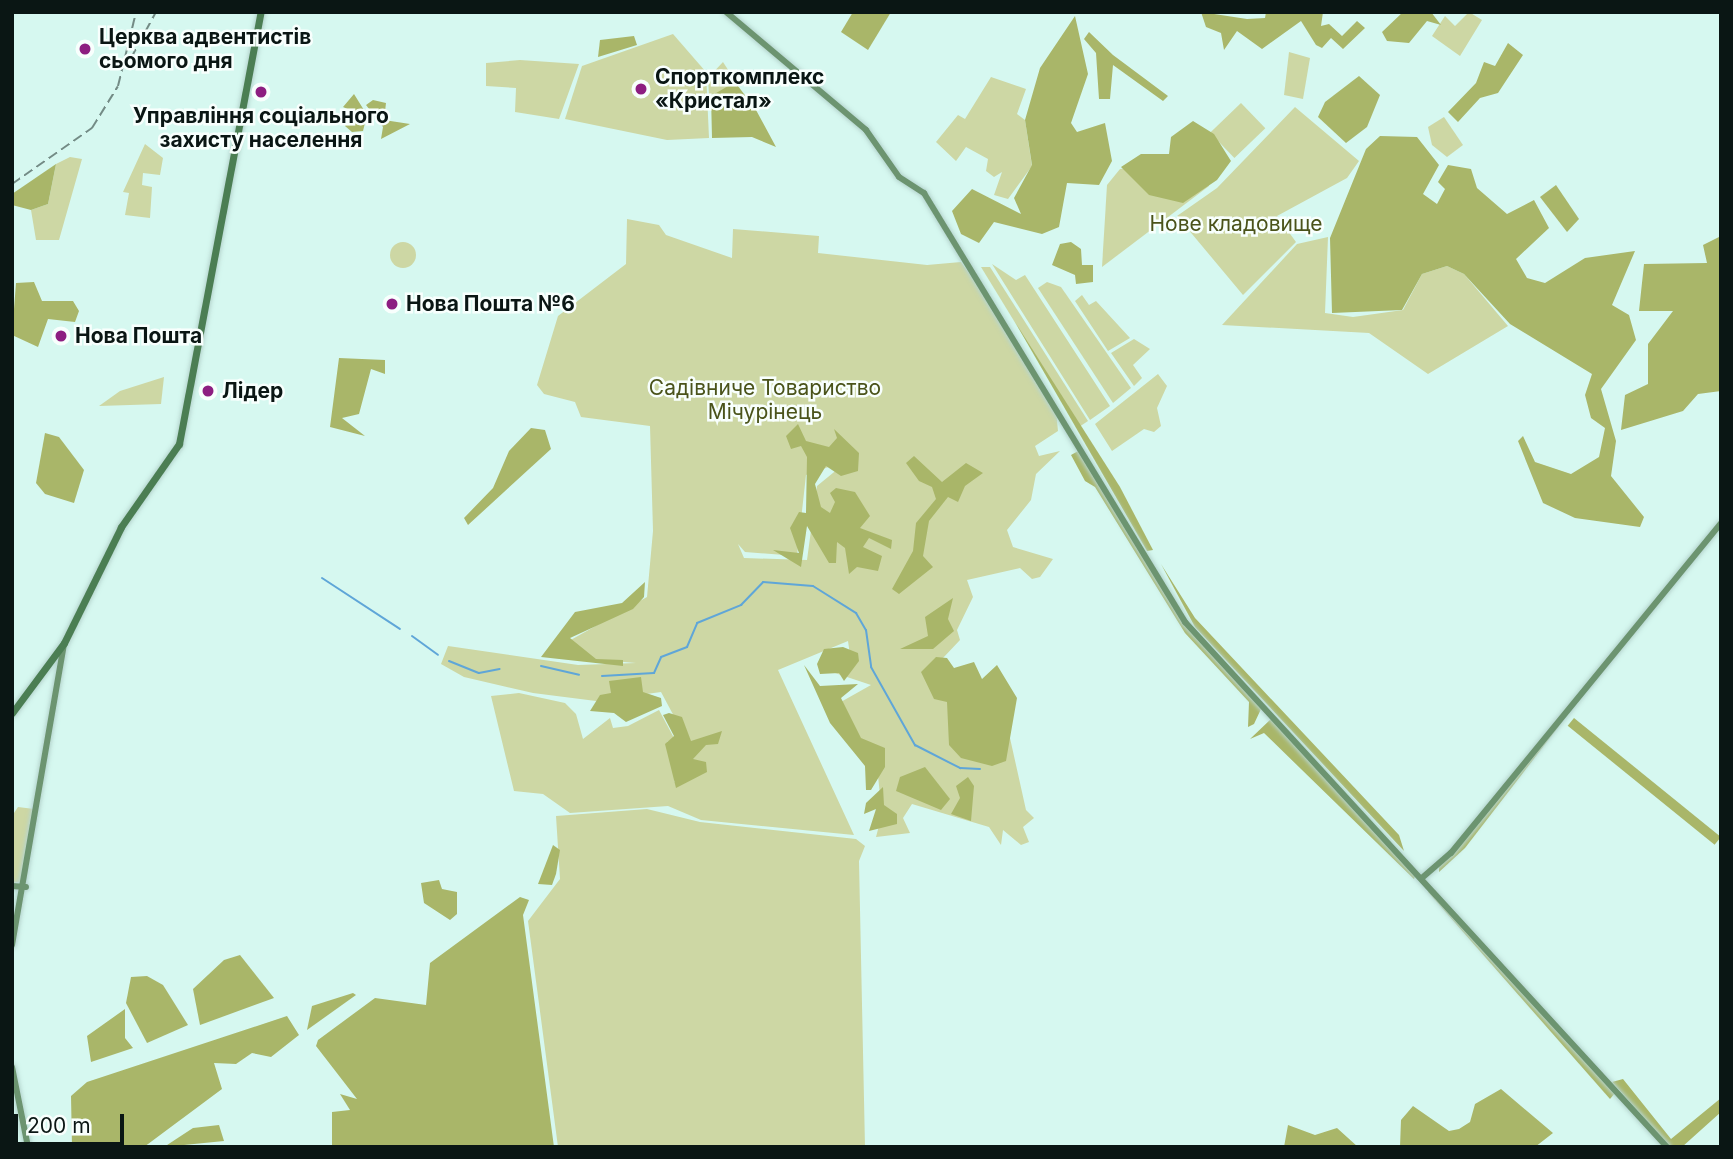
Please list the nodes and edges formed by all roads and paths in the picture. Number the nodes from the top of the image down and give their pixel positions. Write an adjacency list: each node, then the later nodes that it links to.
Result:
1 (261, 12): 4 (main road)
2 (726, 12): 6 (main road)
3 (1721, 523): 6 (main road)
4 (64, 643): 5 (main road); 8 (main road)
5 (12, 713)
6 (1423, 877): 12 (main road)
7 (12, 886): 8 (main road)
8 (26, 887): 9 (main road)
9 (12, 945)
10 (12, 1067): 11 (main road)
11 (28, 1147)
12 (1667, 1147)

